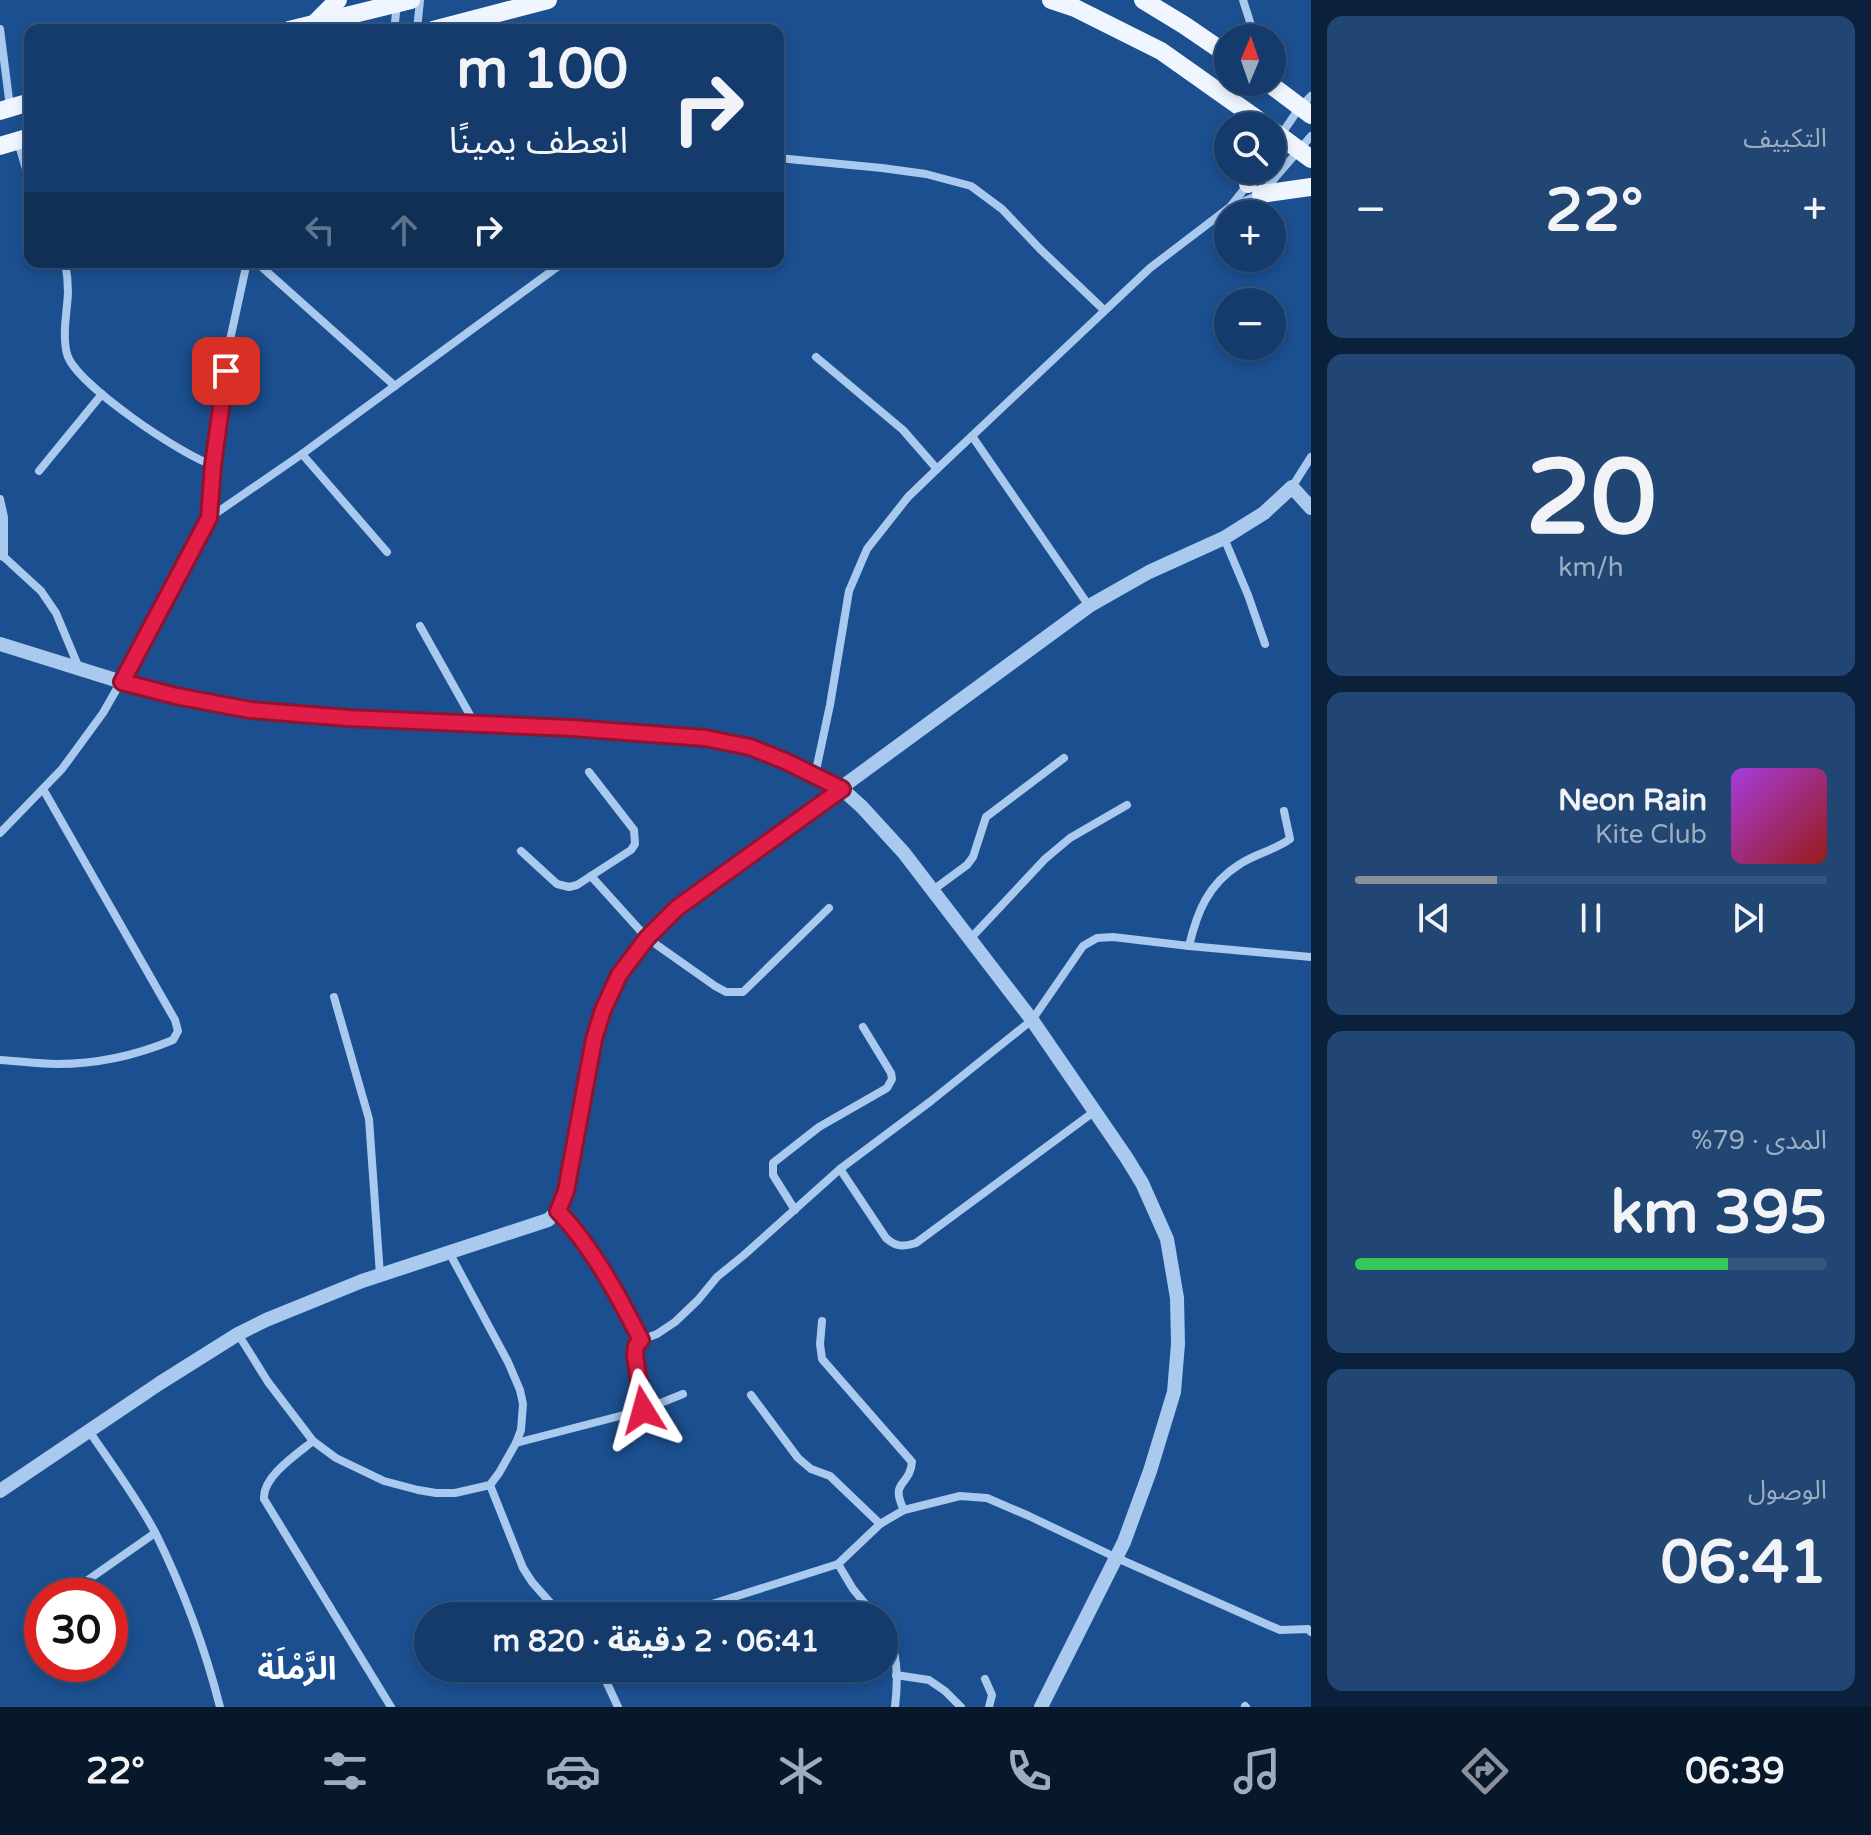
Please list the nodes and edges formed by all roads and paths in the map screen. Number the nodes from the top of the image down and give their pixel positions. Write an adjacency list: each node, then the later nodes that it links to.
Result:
1 (338, 0): 8 (main road)
2 (420, 0): 11 (street)
3 (548, 0): 12 (main road)
4 (1051, 0): 17 (main road)
5 (1143, 0): 15 (main road)
6 (1243, 0): 13 (street)
7 (402, 1): 8 (main road); 10 (street)
8 (315, 23): 9 (main road)
9 (311, 24)
10 (396, 24)
11 (418, 24)
12 (456, 24)
13 (1251, 24)
14 (0, 29): 19 (street)
15 (1214, 45)
16 (1286, 93): 18 (main road)
17 (1234, 101): 20 (main road); 21 (main road)
18 (1307, 106): 22 (street)
19 (5, 110)
20 (1238, 112)
21 (1247, 112)
22 (1286, 124)
23 (1286, 140): 25 (main road)
24 (16, 141): 28 (street)
25 (1307, 148): 27 (street)
26 (784, 159): 40 (street)
27 (1286, 161)
28 (24, 165)
29 (1250, 184): 33 (street)
30 (1250, 184): 34 (street)
31 (1286, 184): 32 (main road)
32 (1311, 187)
33 (1236, 200)
34 (1236, 200)
35 (1214, 219): 40 (street)
36 (66, 268): 43 (street)
37 (246, 268): 47 (street)
38 (263, 268): 42 (street)
39 (556, 268): 42 (street)
40 (1104, 310): 44 (street)
41 (816, 357): 48 (street)
42 (395, 386): 45 (street)
43 (102, 394): 47 (street); 49 (street)
44 (972, 436): 48 (street); 57 (street)
45 (302, 454): 53 (street); 55 (street)
46 (1311, 457): 50 (street)
47 (213, 465): 53 (street)
48 (937, 469): 66 (street)
49 (39, 471)
50 (1292, 487): 52 (street); 54 (street)
51 (0, 499): 56 (street)
52 (1311, 508)
53 (209, 518): 62 (street)
54 (1224, 538): 57 (street); 60 (street)
55 (387, 552)
56 (2, 556): 61 (street)
57 (1089, 606): 68 (street)
58 (420, 626): 63 (street)
59 (0, 644): 61 (street)
60 (1265, 644)
61 (79, 668): 62 (street)
62 (122, 682): 63 (street); 67 (street)
63 (476, 725): 66 (street)
64 (1064, 758): 74 (street)
65 (589, 772): 73 (street)
66 (815, 775): 68 (street)
67 (43, 789): 71 (street); 83 (street)
68 (842, 789): 74 (street); 76 (street)
69 (1127, 805): 77 (street)
70 (1284, 811): 78 (street)
71 (0, 833)
72 (521, 851): 73 (street)
73 (591, 876): 76 (street)
74 (933, 890): 77 (street)
75 (829, 908): 76 (street)
76 (647, 938): 87 (street)
77 (970, 939): 81 (street)
78 (1189, 946): 79 (street); 81 (street)
79 (1311, 957)
80 (334, 997): 89 (street)
81 (1032, 1020): 84 (street); 85 (street)
82 (863, 1027): 86 (street)
83 (0, 1060)
84 (1095, 1111): 85 (street); 104 (street)
85 (840, 1169): 86 (street)
86 (795, 1210): 92 (street)
87 (558, 1211): 88 (street); 92 (street)
88 (449, 1252): 89 (street); 98 (street)
89 (380, 1275): 91 (street)
90 (822, 1321): 101 (street)
91 (238, 1334): 96 (street); 97 (street)
92 (641, 1340): 95 (street)
93 (683, 1394): 95 (street)
94 (751, 1395): 102 (street)
95 (643, 1410): 98 (street)
96 (89, 1431): 100 (street); 103 (street)
97 (313, 1441): 99 (street); 116 (street)
98 (516, 1443): 99 (street)
99 (490, 1485): 107 (street)
100 (0, 1491)
101 (904, 1510): 102 (street); 104 (street)
102 (880, 1524): 105 (street)
103 (155, 1533): 106 (street); 115 (street)
104 (1117, 1558): 110 (street); 121 (street)
105 (838, 1564): 108 (street); 109 (street)
106 (91, 1578)
107 (550, 1602)
108 (718, 1602)
109 (864, 1602)
110 (1311, 1632)
111 (898, 1675): 119 (street)
112 (985, 1679): 120 (street)
113 (606, 1682): 117 (street)
114 (897, 1682): 118 (street)
115 (220, 1707)
116 (391, 1707)
117 (618, 1707)
118 (895, 1707)
119 (961, 1707)
120 (989, 1707)
121 (1041, 1707)

